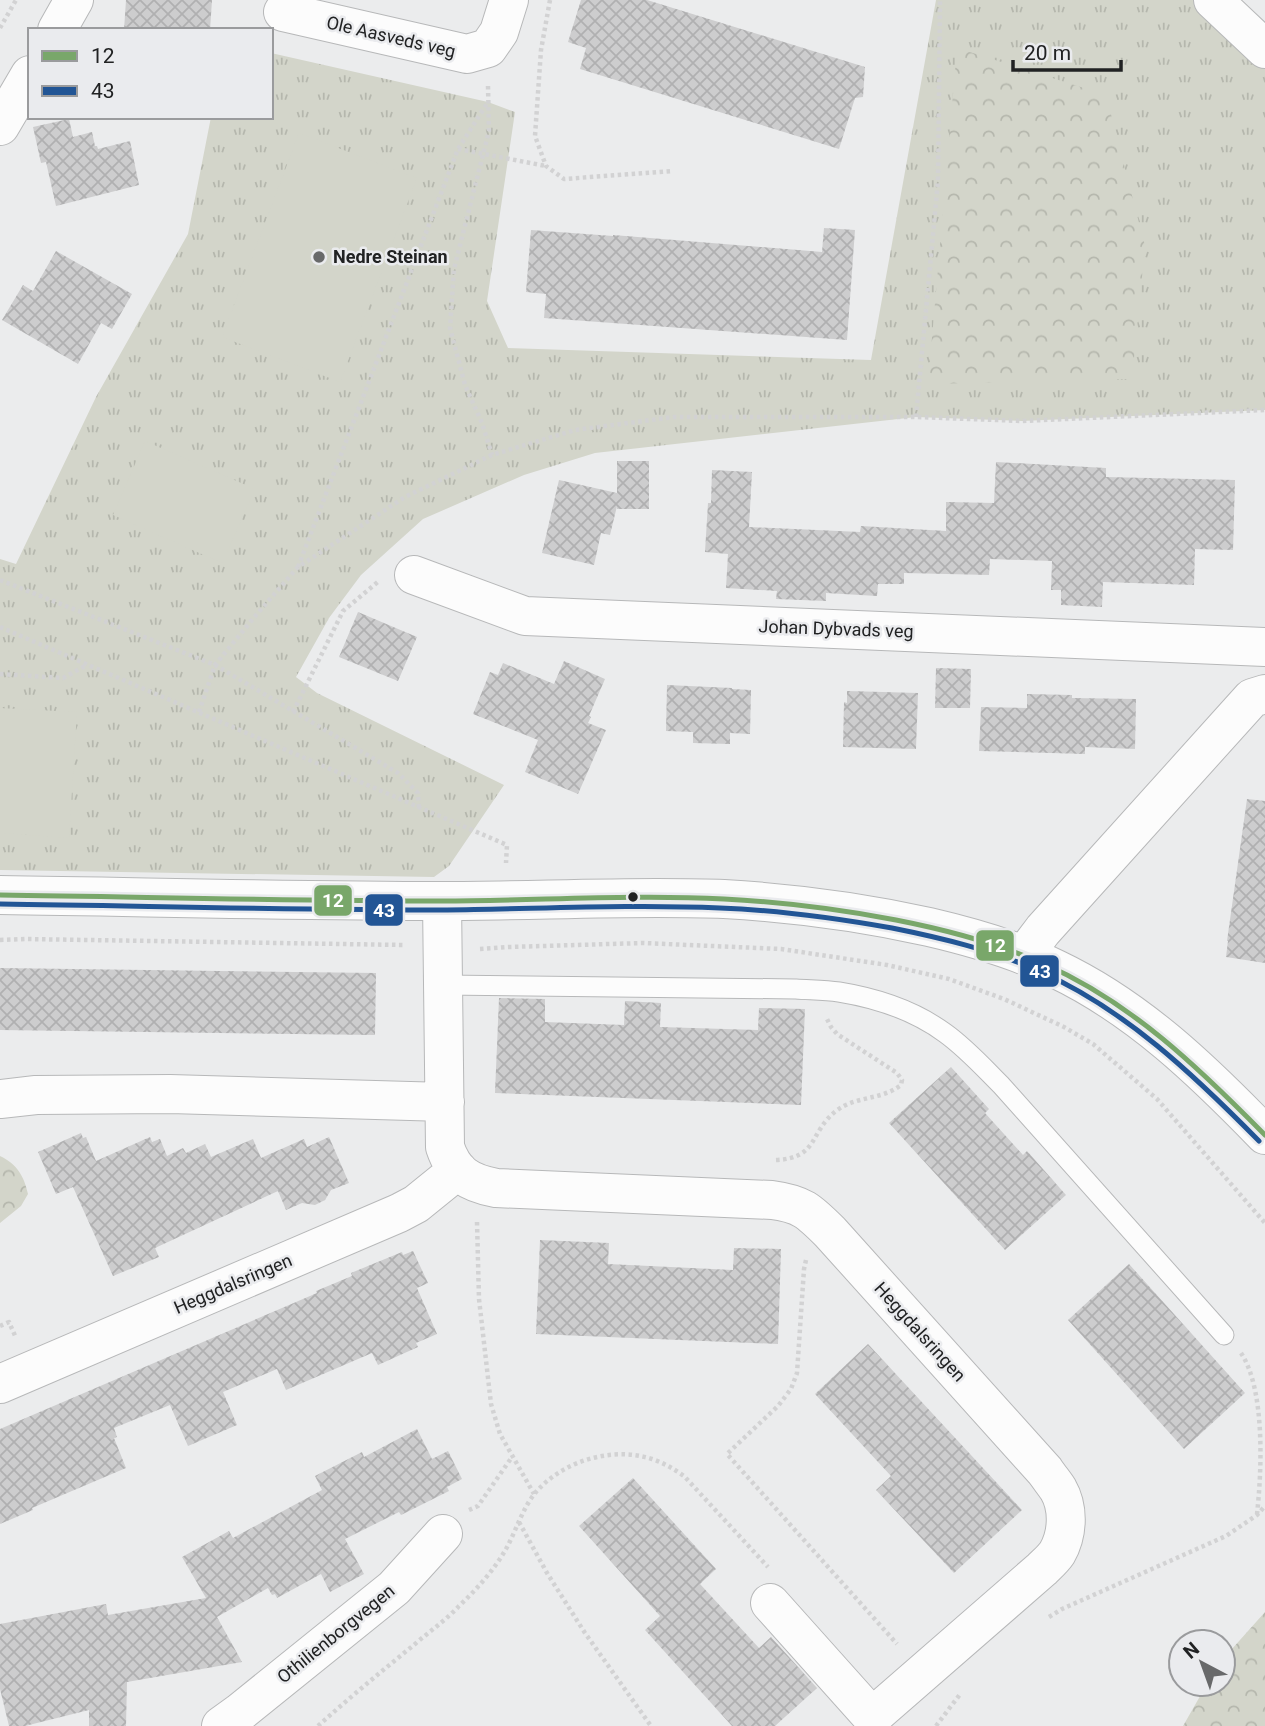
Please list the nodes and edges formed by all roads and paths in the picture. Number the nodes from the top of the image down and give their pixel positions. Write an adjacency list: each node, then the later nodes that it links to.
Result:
1 (16, 0): 8 (path)
2 (74, 0): 9 (street)
3 (509, 0): 10 (street)
4 (550, 0): 17 (path)
5 (940, 0): 20 (path)
6 (1213, 0): 11 (street)
7 (283, 12): 10 (street, Ole Aasveds veg)
8 (0, 28)
9 (58, 28)
10 (488, 48): 13 (path)
11 (1265, 49)
12 (28, 78): 14 (street)
13 (488, 102): 15 (path); 16 (path)
14 (0, 126)
15 (458, 149): 16 (path); 22 (path)
16 (483, 155): 17 (path); 21 (path)
17 (546, 166): 18 (path)
18 (673, 171)
19 (1265, 410): 20 (path)
20 (916, 417): 21 (path)
21 (492, 455): 22 (path)
22 (298, 567): 28 (path)
23 (414, 575): 26 (street, Johan Dybvads veg); 33 (path)
24 (0, 580): 28 (path)
25 (0, 627): 29 (path)
26 (1265, 647)
27 (1265, 656): 31 (street)
28 (215, 664): 32 (path); 33 (path)
29 (88, 665): 30 (path); 32 (path)
30 (0, 674)
31 (1258, 696): 40 (street)
32 (199, 712): 34 (path)
33 (293, 712): 34 (path)
34 (419, 808): 35 (path)
35 (507, 845)
36 (0, 895): 37 (street)
37 (442, 901): 40 (street); 41 (street)
38 (0, 940): 41 (path)
39 (509, 947): 41 (path)
40 (1024, 955): 45 (street)
41 (442, 966): 42 (lane); 44 (street)
42 (830, 991): 46 (path); 49 (lane)
43 (0, 1100): 44 (street)
44 (445, 1102): 47 (street)
45 (1265, 1135)
46 (769, 1160)
47 (467, 1177): 48 (street, Heggdalsringen); 50 (street, Heggdalsringen); 51 (path)
48 (830, 1232): 59 (path); 61 (street, Heggdalsringen)
49 (1224, 1335): 54 (path)
50 (0, 1384)
51 (512, 1457): 52 (path); 56 (path)
52 (534, 1494): 55 (path); 57 (path)
53 (1265, 1506): 54 (path)
54 (1257, 1515): 58 (path)
55 (519, 1522): 63 (path); 64 (path)
56 (443, 1534): 62 (street, Othilienborgvegen)
57 (770, 1602): 61 (street, Heggdalsringen)
58 (1039, 1623)
59 (905, 1636)
60 (962, 1692): 65 (path)
61 (866, 1721)
62 (221, 1726)
63 (318, 1726)
64 (651, 1726)
65 (936, 1726)

